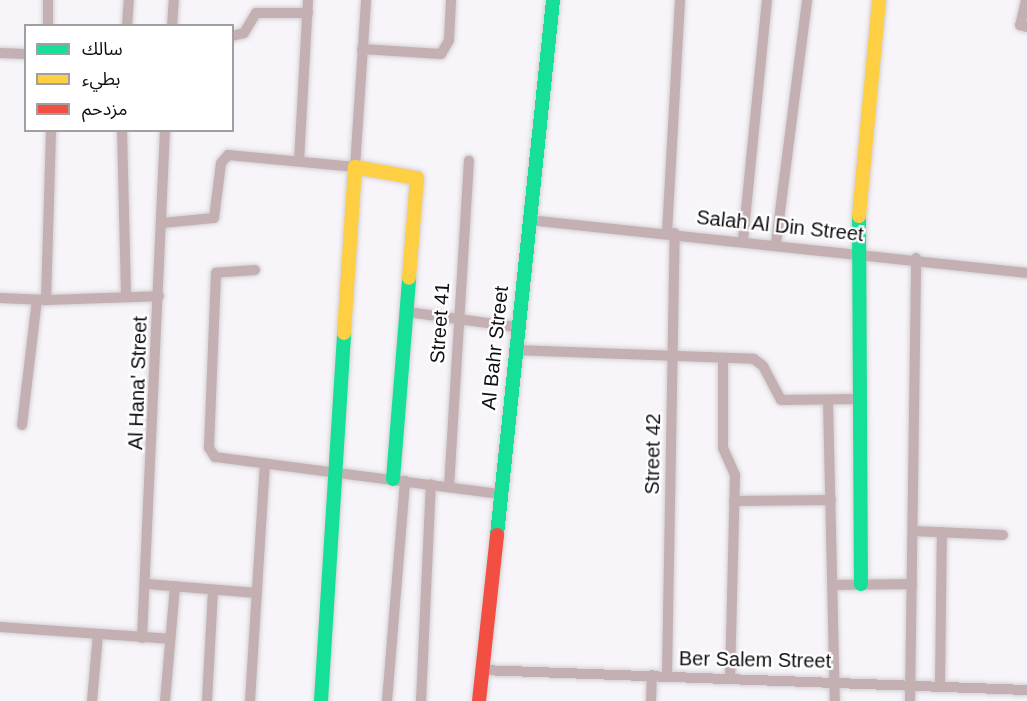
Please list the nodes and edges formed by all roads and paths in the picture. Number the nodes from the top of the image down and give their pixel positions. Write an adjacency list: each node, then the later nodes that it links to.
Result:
1 (48, 0): 14 (street)
2 (129, 0): 15 (street)
3 (174, 0): 16 (street)
4 (308, 0): 13 (street)
5 (366, 0): 19 (street)
6 (451, 0): 19 (street)
7 (553, 0): 28 (street, Al Bahr Street)
8 (680, 0): 30 (street, Street 42)
9 (767, 0): 31 (street)
10 (807, 0): 32 (street)
11 (879, 0): 33 (street)
12 (1026, 0): 17 (street)
13 (308, 13): 18 (street); 25 (street)
14 (48, 24)
15 (127, 24)
16 (172, 24)
17 (1027, 27)
18 (234, 36)
19 (362, 49): 27 (street)
20 (0, 54): 21 (street)
21 (24, 54)
22 (51, 132): 40 (street)
23 (122, 132): 38 (street)
24 (165, 132): 29 (street, Al Hana' Street)
25 (299, 161): 27 (street); 29 (street)
26 (469, 161): 42 (street, Street 41)
27 (355, 167): 41 (street); 51 (street)
28 (529, 220): 30 (street, Salah Al Din Street); 43 (street, Al Bahr Street)
29 (162, 223): 37 (street, Al Hana' Street)
30 (671, 233): 31 (street, Salah Al Din Street); 45 (street, Street 42)
31 (743, 240): 32 (street, Salah Al Din Street)
32 (776, 243): 33 (street, Salah Al Din Street)
33 (856, 251): 34 (street, Salah Al Din Street); 47 (street)
34 (916, 258): 36 (street, Salah Al Din Street); 58 (street)
35 (255, 270): 50 (street)
36 (1027, 273)
37 (159, 296): 38 (street); 61 (street, Al Hana' Street)
38 (126, 297): 40 (street)
39 (0, 298): 40 (street)
40 (41, 300): 49 (street)
41 (407, 312): 42 (street); 52 (street)
42 (458, 320): 43 (street); 54 (street, Street 41)
43 (517, 327): 44 (street, Al Bahr Street)
44 (514, 350): 45 (street); 55 (street, Al Bahr Street)
45 (672, 354): 46 (street); 74 (street, Street 42)
46 (723, 358): 48 (street); 57 (street)
47 (857, 399): 48 (street); 62 (street)
48 (828, 400): 56 (street)
49 (22, 425)
50 (265, 463): 51 (street); 67 (street)
51 (336, 470): 52 (street); 84 (street)
52 (399, 480): 53 (street); 85 (street)
53 (431, 484): 54 (street); 86 (street)
54 (448, 487): 55 (street)
55 (500, 494): 72 (street, Al Bahr Street)
56 (831, 500): 57 (street); 64 (street)
57 (734, 501): 75 (street)
58 (913, 531): 59 (street); 63 (street)
59 (942, 532): 60 (street); 78 (street)
60 (1003, 535)
61 (146, 584): 65 (street); 70 (street, Al Hana' Street)
62 (861, 584): 63 (street); 64 (street)
63 (912, 584): 77 (street)
64 (834, 585): 76 (street)
65 (175, 586): 66 (street); 71 (street)
66 (213, 590): 67 (street); 82 (street)
67 (255, 593): 83 (street)
68 (0, 627): 69 (street)
69 (98, 634): 70 (street); 80 (street)
70 (142, 638): 71 (street)
71 (170, 639): 81 (street)
72 (481, 670): 73 (street, Ber Salem Street); 87 (street, Al Bahr Street)
73 (652, 675): 74 (street, Ber Salem Street); 88 (street)
74 (667, 675): 75 (street, Ber Salem Street)
75 (730, 677): 76 (street, Ber Salem Street)
76 (835, 680): 77 (street, Ber Salem Street); 89 (street)
77 (910, 684): 78 (street, Ber Salem Street); 90 (street)
78 (940, 685): 79 (street, Ber Salem Street)
79 (1027, 690)
80 (92, 701)
81 (165, 701)
82 (207, 701)
83 (250, 701)
84 (321, 701)
85 (387, 701)
86 (421, 701)
87 (479, 701)
88 (651, 701)
89 (835, 701)
90 (910, 701)

